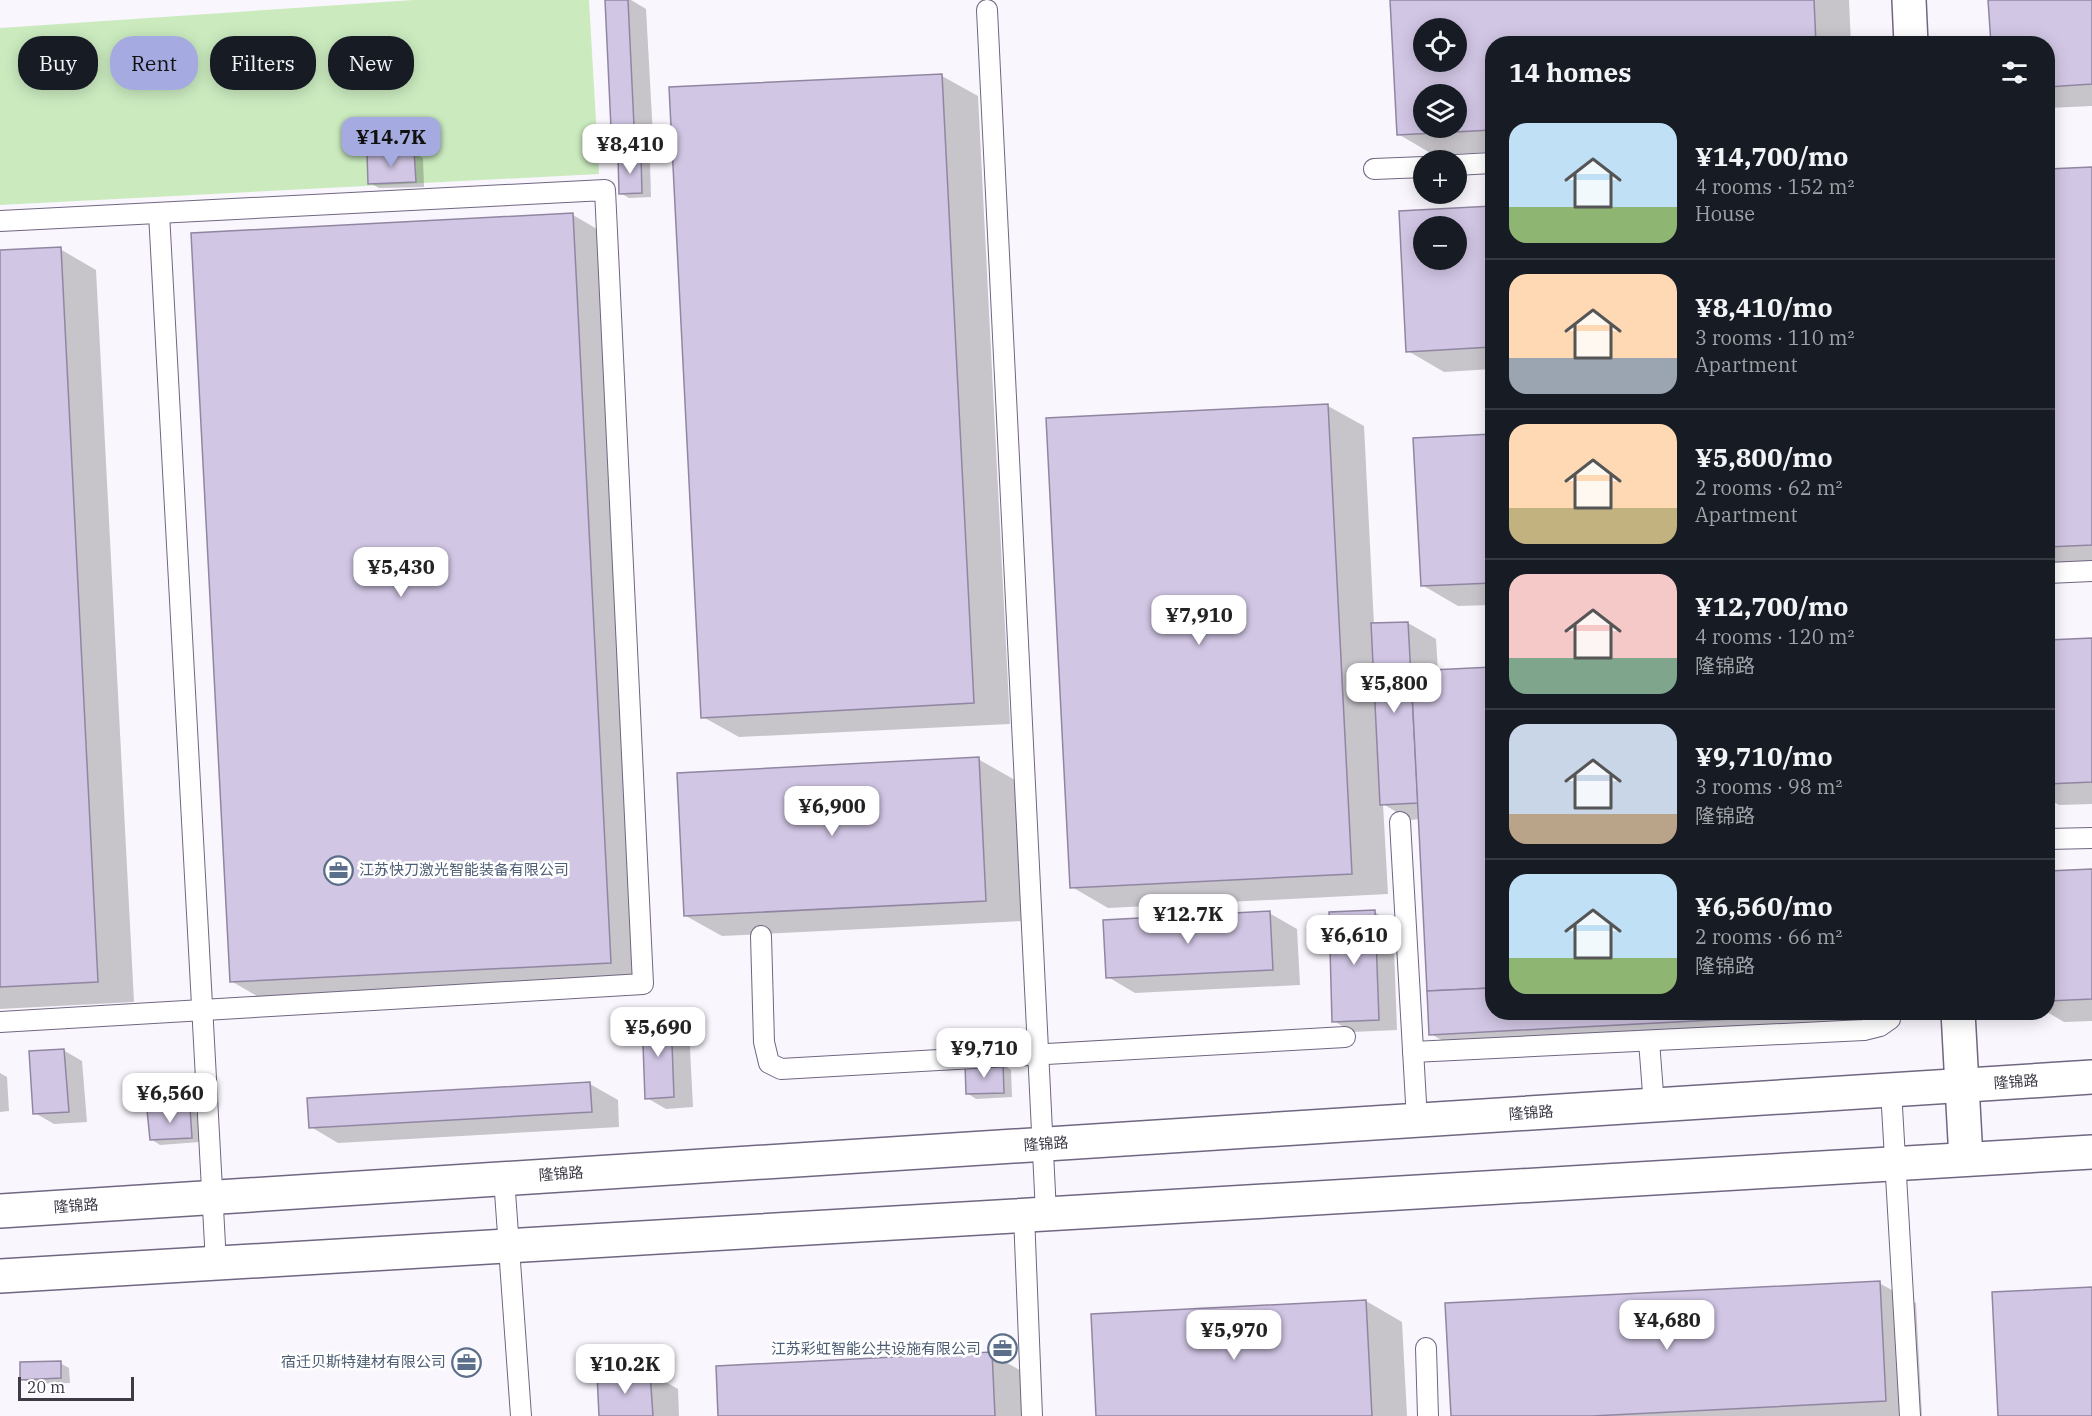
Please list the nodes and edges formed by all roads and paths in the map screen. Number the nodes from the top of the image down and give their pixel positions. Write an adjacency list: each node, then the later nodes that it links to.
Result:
1 (1909, 0): 2 (lane); 4 (main road)
2 (1915, 0)
3 (987, 10): 24 (lane)
4 (1911, 36)
5 (1485, 163): 6 (lane)
6 (1467, 164)
7 (1413, 167): 8 (lane)
8 (1374, 169)
9 (159, 213): 10 (lane); 17 (lane); 17 (lane)
10 (0, 221)
11 (2092, 571): 12 (lane)
12 (2055, 573)
13 (1400, 822): 23 (lane)
14 (2092, 838): 15 (lane)
15 (2055, 839)
16 (761, 936): 24 (lane)
17 (201, 1010): 20 (lane); 35 (lane)
18 (1889, 1020): 22 (lane)
19 (1958, 1020): 26 (main road)
20 (0, 1022)
21 (1344, 1037): 24 (lane)
22 (1650, 1041): 23 (lane); 28 (lane)
23 (1413, 1052): 29 (lane)
24 (1038, 1053): 30 (lane)
25 (2092, 1077): 26 (main road, 隆锦路)
26 (1962, 1086): 27 (main road, 隆锦路); 32 (main road)
27 (1891, 1090): 28 (main road, 隆锦路); 33 (lane)
28 (1654, 1106): 29 (main road, 隆锦路)
29 (1417, 1120): 30 (main road, 隆锦路)
30 (1043, 1144): 34 (main road, 隆锦路); 37 (lane)
31 (2092, 1152): 32 (main road)
32 (1966, 1159): 33 (main road)
33 (1895, 1163): 37 (main road); 45 (lane)
34 (504, 1178): 35 (main road, 隆锦路); 38 (lane)
35 (212, 1197): 36 (main road, 隆锦路); 39 (lane)
36 (0, 1210)
37 (1035, 1214): 38 (main road); 43 (lane)
38 (509, 1245): 39 (main road); 42 (lane)
39 (216, 1263): 40 (main road)
40 (0, 1276)
41 (1426, 1348): 44 (lane)
42 (521, 1416)
43 (1032, 1416)
44 (1428, 1416)
45 (1910, 1416)

